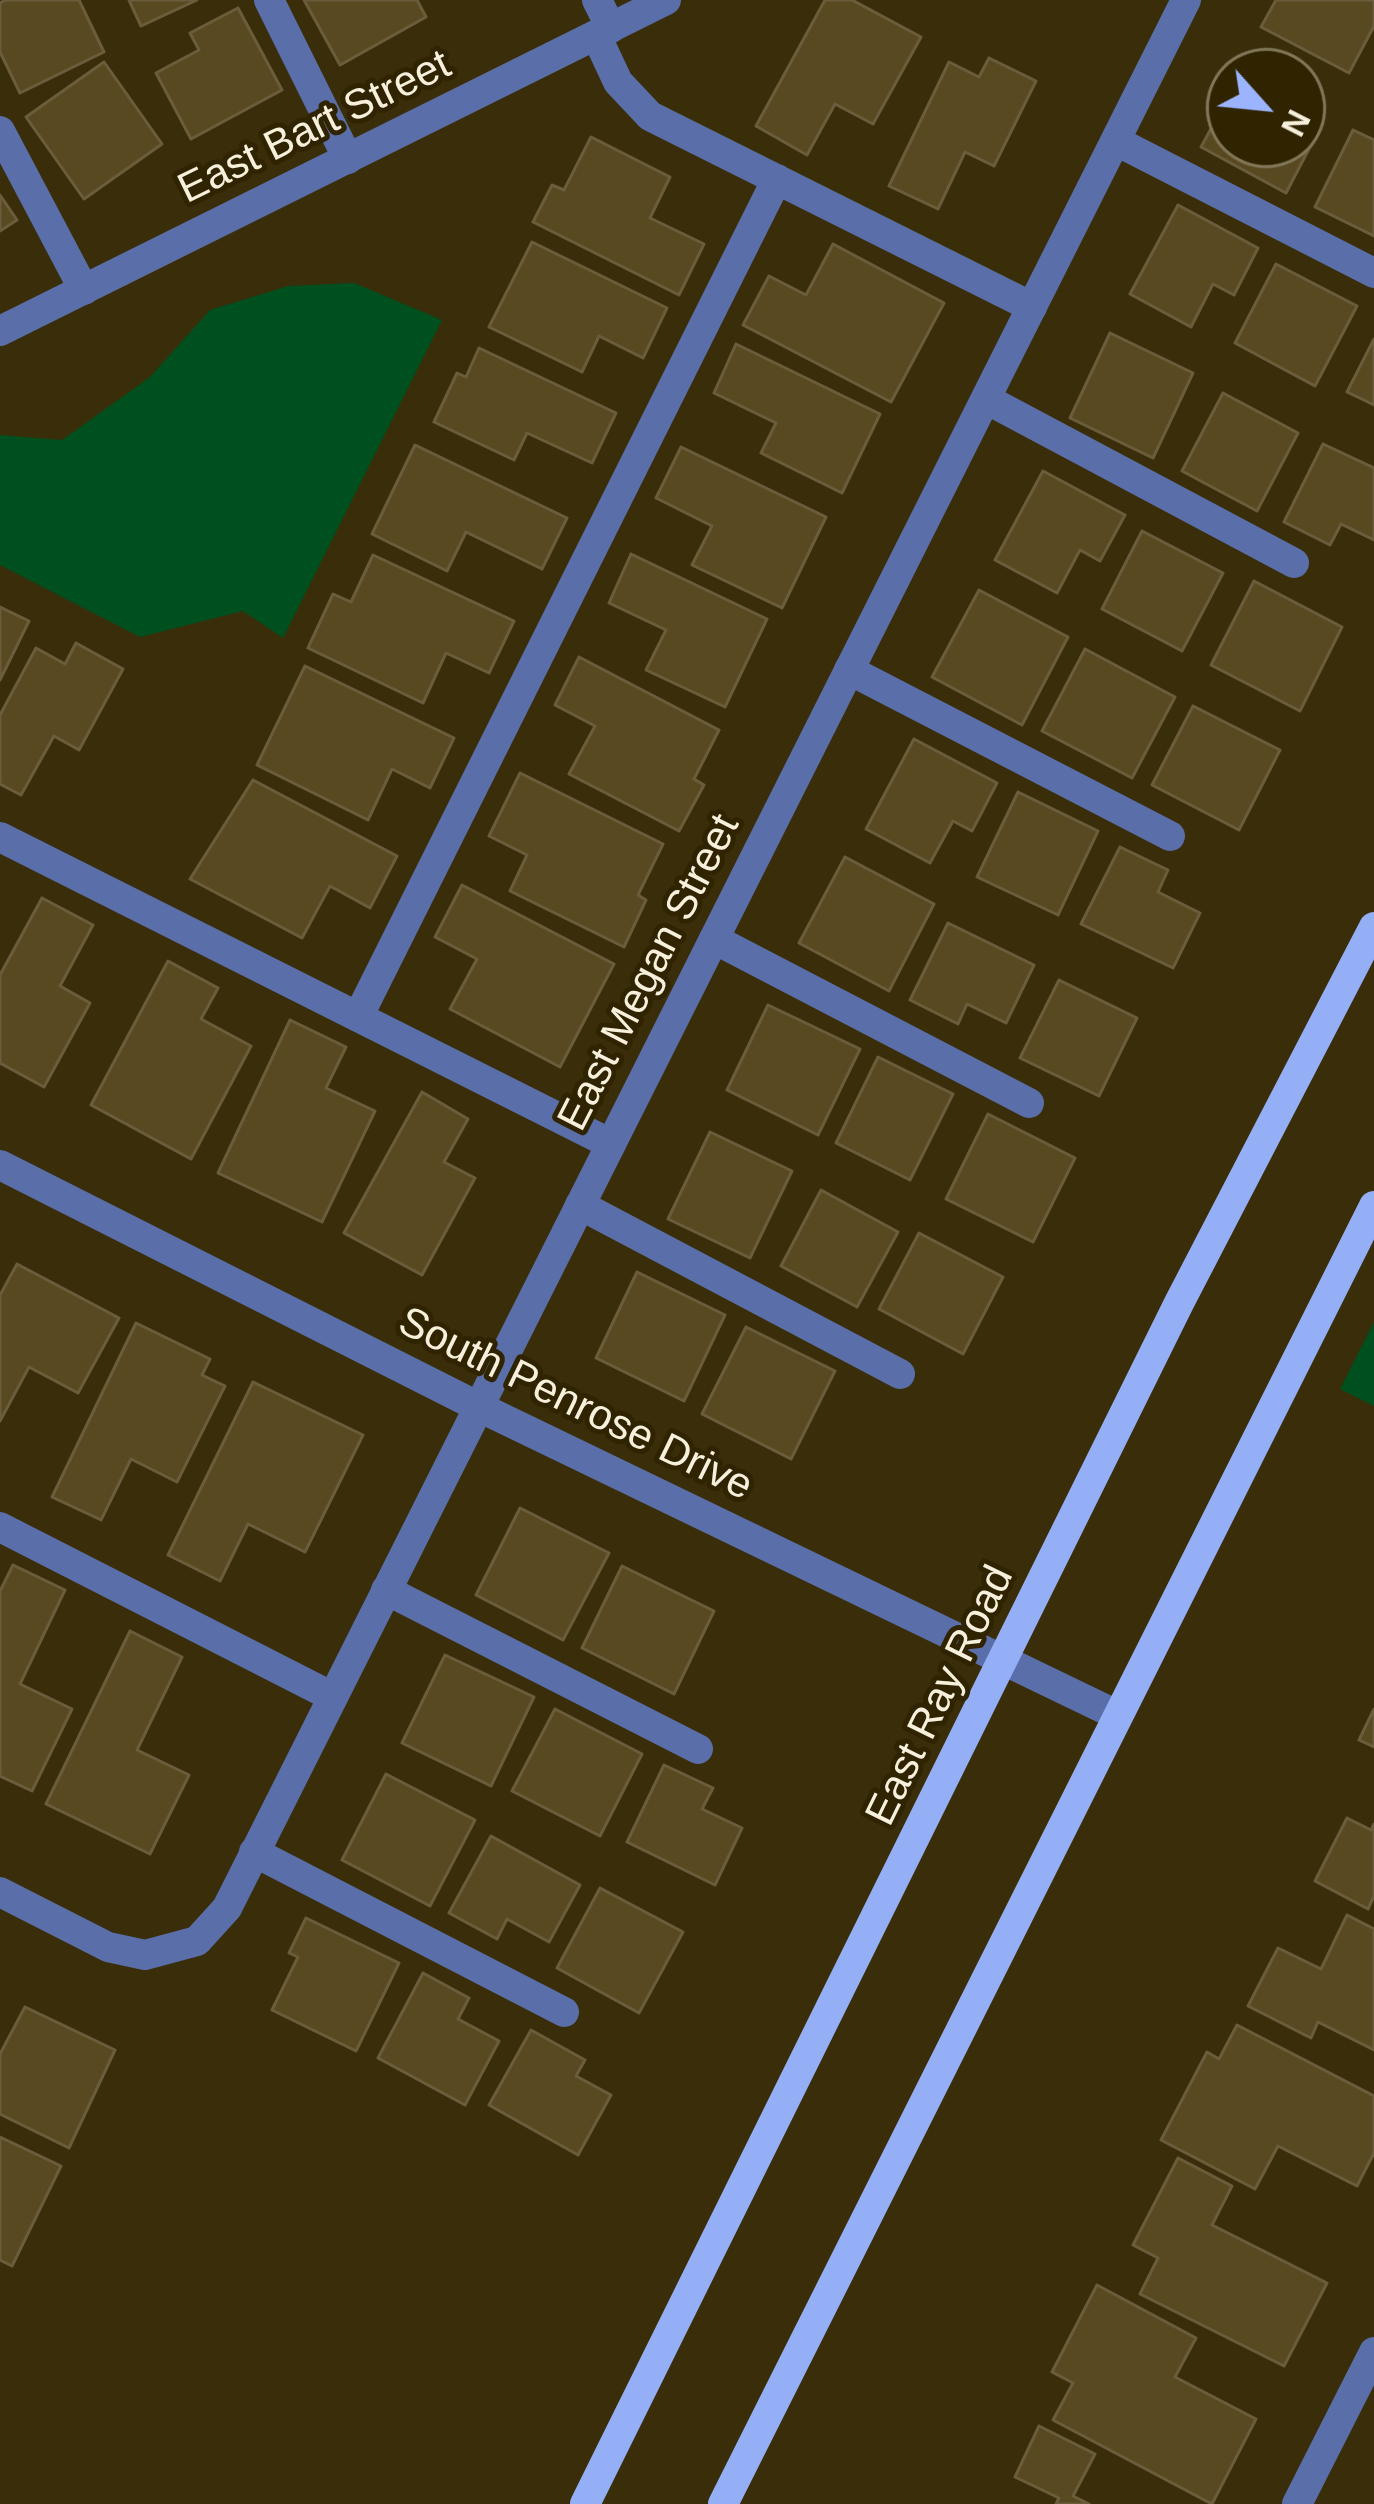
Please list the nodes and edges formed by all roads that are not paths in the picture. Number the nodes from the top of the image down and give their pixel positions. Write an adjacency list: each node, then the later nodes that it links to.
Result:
1 (269, 0): 7 (street)
2 (667, 0): 4 (street, East Bart Street)
3 (1186, 0): 6 (street, East Megan Street)
4 (601, 21): 7 (street, East Bart Street); 8 (street)
5 (0, 131): 10 (street)
6 (1116, 141): 9 (street); 11 (street, East Megan Street)
7 (348, 159): 10 (street, East Bart Street)
8 (777, 179): 11 (street); 20 (street)
9 (1374, 273)
10 (84, 290): 12 (street, East Bart Street)
11 (1032, 307): 13 (street, East Megan Street)
12 (0, 332)
13 (986, 399): 14 (street); 15 (street, East Megan Street)
14 (1294, 563)
15 (849, 670): 16 (street); 19 (street, East Megan Street)
16 (1170, 836)
17 (0, 837): 20 (street)
18 (1374, 927): 30 (main road, East Ray Road)
19 (714, 939): 21 (street); 22 (street, East Megan Street)
20 (358, 1017): 22 (street)
21 (1029, 1103)
22 (611, 1144): 24 (street, East Megan Street)
23 (0, 1166): 27 (street, South Penrose Drive)
24 (580, 1205): 26 (street); 27 (street, East Megan Street)
25 (1374, 1206): 32 (main road)
26 (900, 1374)
27 (479, 1407): 29 (street, East Megan Street); 30 (street, South Penrose Drive)
28 (0, 1528): 31 (street)
29 (386, 1590): 31 (street, East Megan Street); 33 (street)
30 (1006, 1660): 32 (street, South Penrose Drive); 38 (main road, East Ray Road)
31 (333, 1697): 34 (street, East Megan Street)
32 (1117, 1715): 39 (main road)
33 (698, 1749)
34 (254, 1852): 35 (street, East Megan Street); 36 (street)
35 (0, 1892)
36 (564, 2012)
37 (1374, 2352): 40 (street)
38 (585, 2504)
39 (723, 2504)
40 (1298, 2504)

